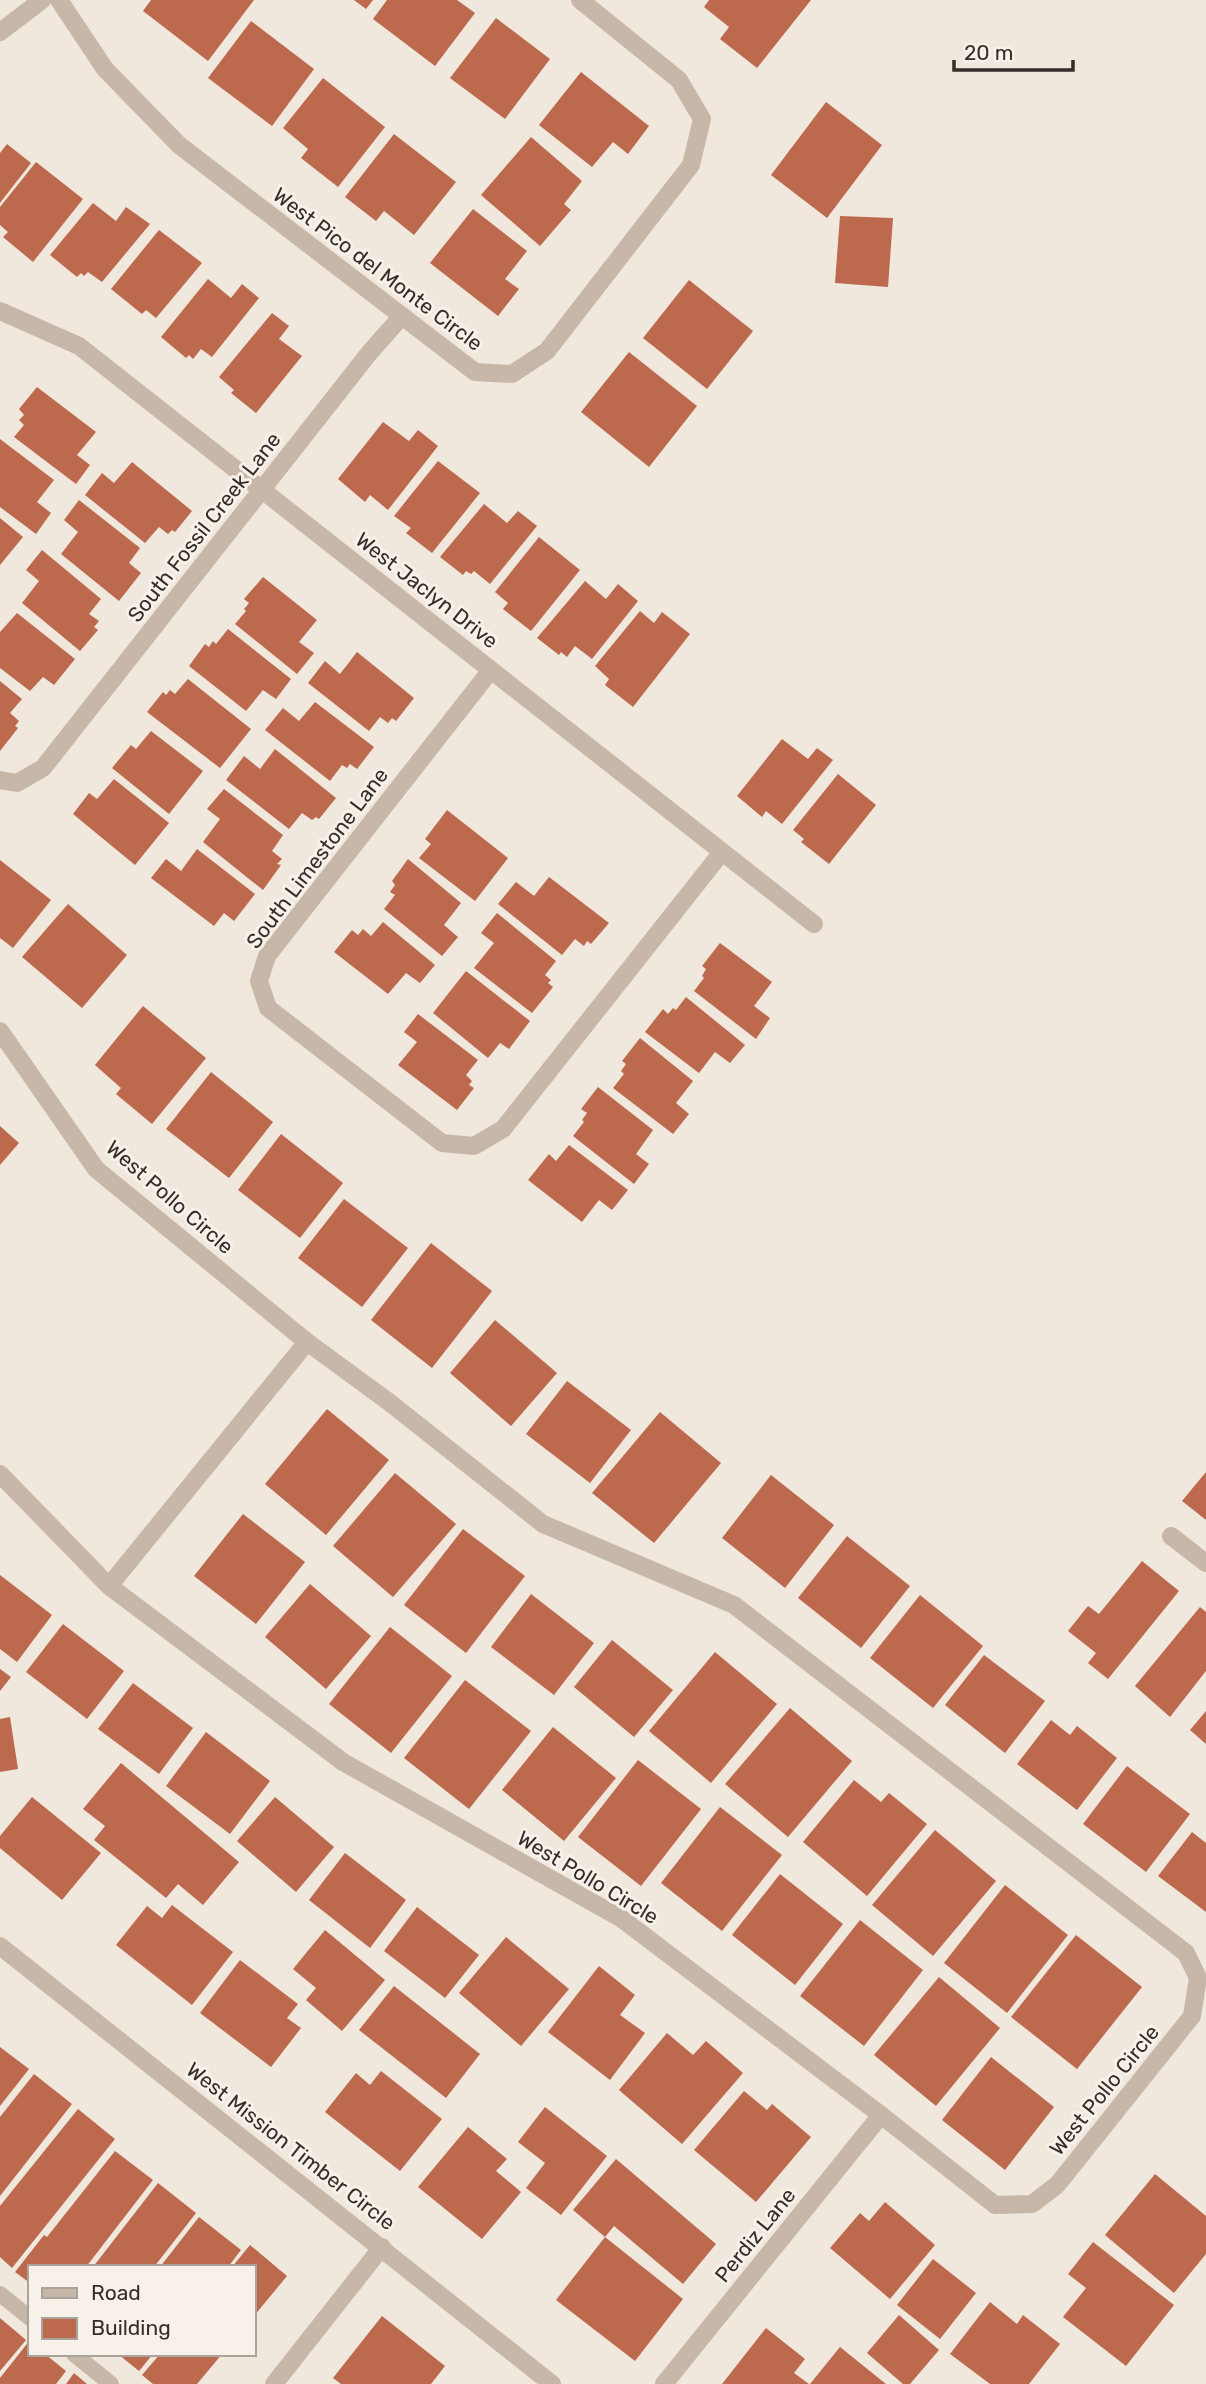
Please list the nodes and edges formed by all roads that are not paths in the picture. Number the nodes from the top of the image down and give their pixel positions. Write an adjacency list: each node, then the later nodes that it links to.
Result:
1 (42, 0): 4 (street)
2 (59, 0): 6 (street, West Pico del Monte Circle)
3 (580, 0): 6 (street, West Pico del Monte Circle)
4 (0, 32)
5 (0, 311): 7 (street, West Jaclyn Drive)
6 (402, 316): 7 (street, South Fossil Creek Lane)
7 (263, 490): 8 (street, West Jaclyn Drive); 9 (street, South Fossil Creek Lane)
8 (491, 670): 10 (street, West Jaclyn Drive); 10 (street, South Limestone Lane)
9 (0, 780)
10 (722, 852): 11 (street, West Jaclyn Drive)
11 (814, 924)
12 (0, 1031): 13 (street, West Pollo Circle)
13 (307, 1342): 17 (street); 19 (street, West Pollo Circle)
14 (0, 1474): 17 (street, West Pollo Circle)
15 (1171, 1536): 16 (street)
16 (1206, 1563)
17 (108, 1587): 19 (street, West Pollo Circle)
18 (0, 1946): 20 (street, West Mission Timber Circle)
19 (881, 2115): 27 (street, Perdiz Lane)
20 (382, 2247): 25 (street); 26 (street, West Mission Timber Circle)
21 (0, 2294): 22 (lane)
22 (28, 2316)
23 (76, 2356): 24 (lane)
24 (111, 2384)
25 (274, 2384)
26 (552, 2384)
27 (664, 2384)

